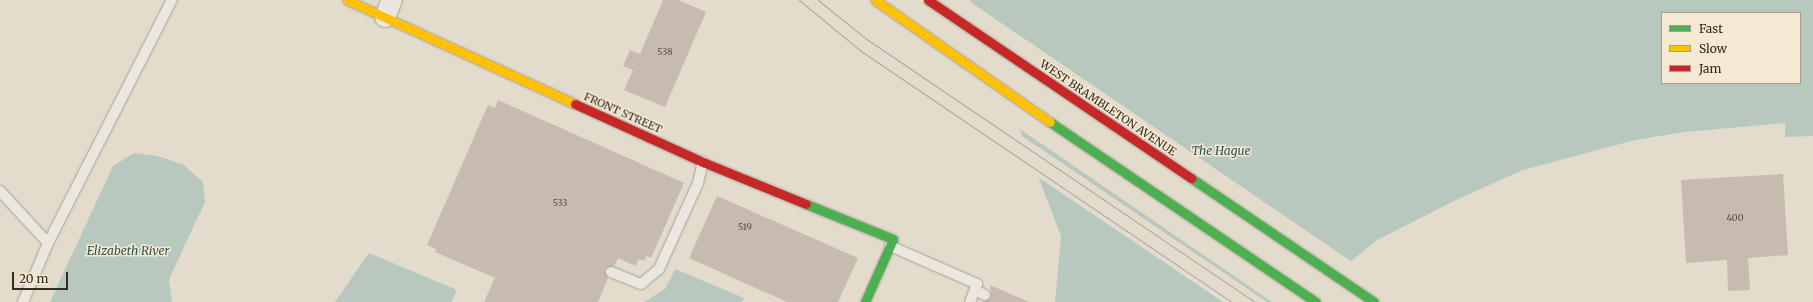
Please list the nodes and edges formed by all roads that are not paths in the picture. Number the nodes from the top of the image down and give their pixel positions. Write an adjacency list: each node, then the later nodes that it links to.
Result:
1 (172, 0): 9 (lane)
2 (347, 0): 5 (main road, FRONT STREET)
3 (928, 0): 17 (main road, WEST BRAMBLETON AVENUE)
4 (878, 2): 16 (main road)
5 (389, 9): 6 (main road, FRONT STREET)
6 (703, 162): 8 (main road, FRONT STREET); 10 (lane)
7 (0, 191): 9 (lane)
8 (891, 242): 11 (lane); 14 (main road)
9 (48, 243): 13 (lane)
10 (611, 272)
11 (975, 290): 12 (lane); 15 (lane)
12 (985, 295)
13 (23, 302)
14 (865, 302)
15 (970, 302)
16 (1316, 302)
17 (1374, 302)

